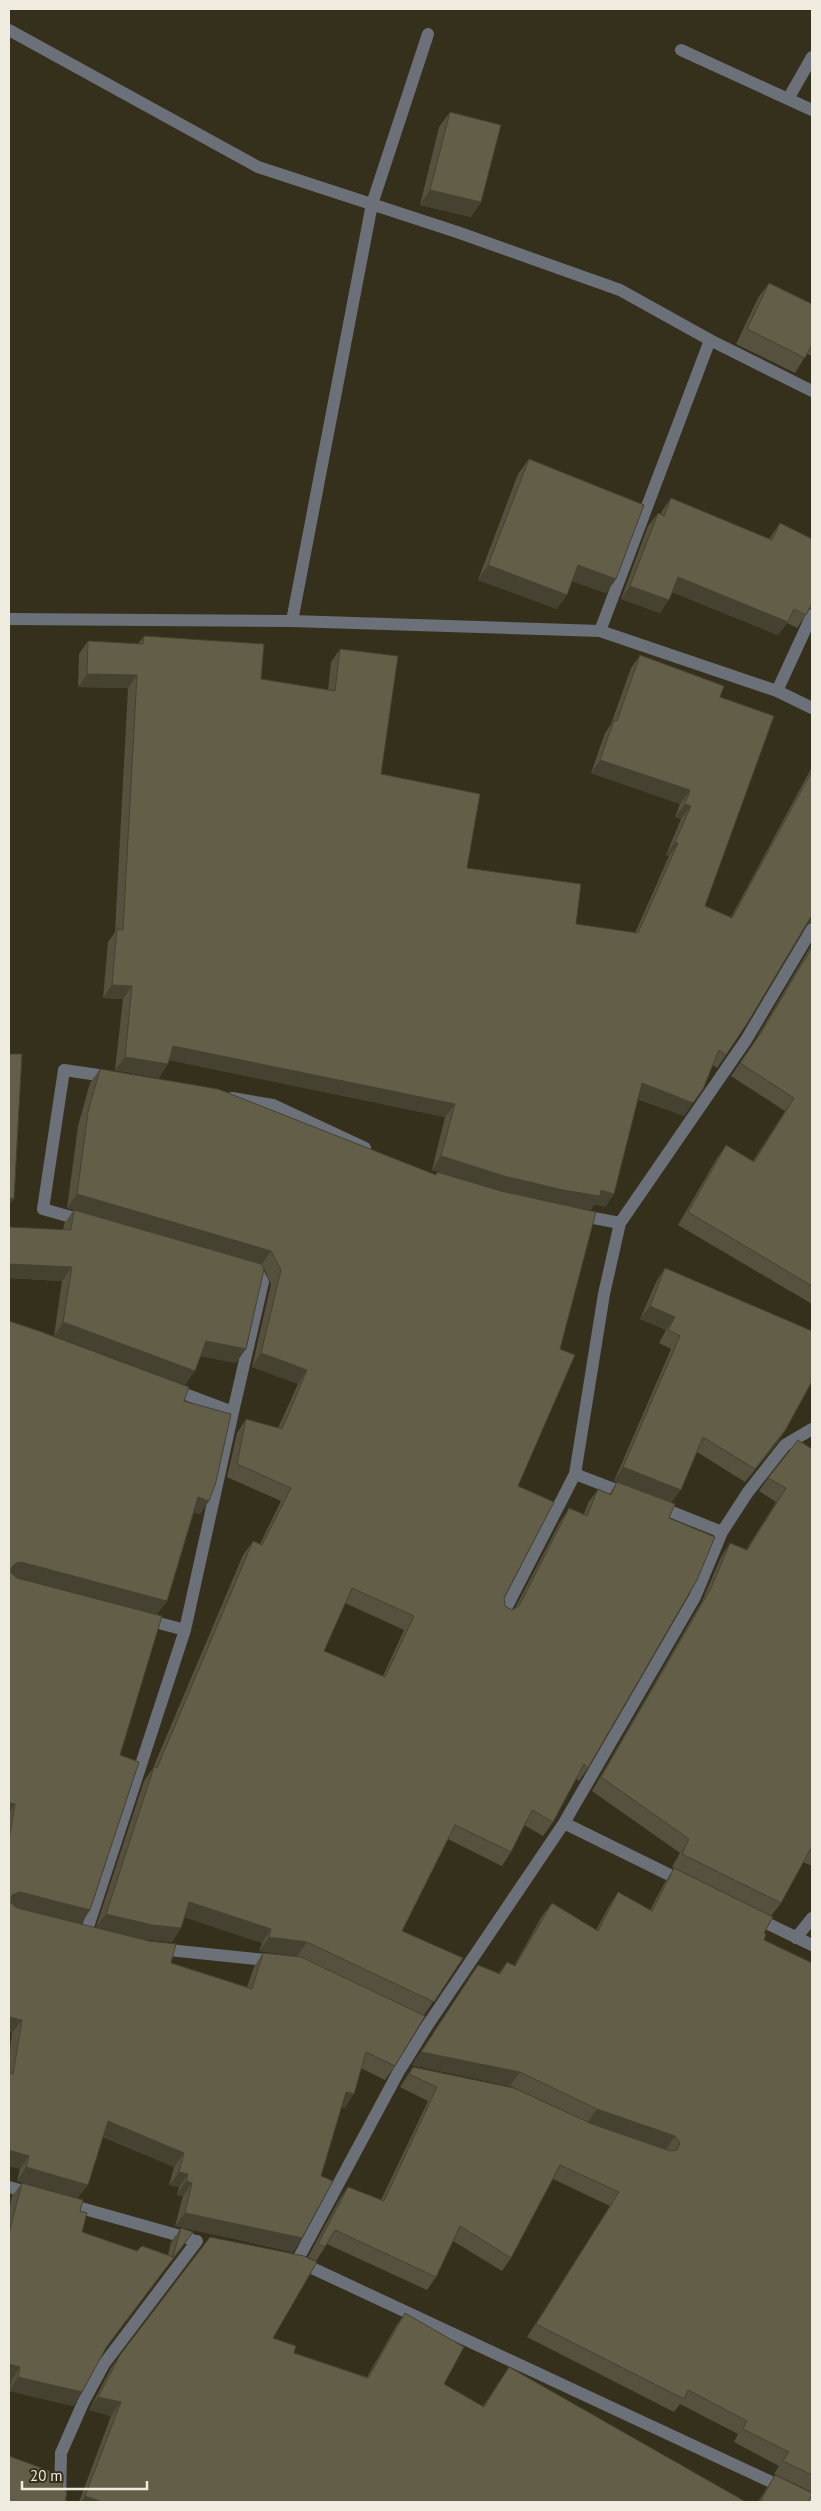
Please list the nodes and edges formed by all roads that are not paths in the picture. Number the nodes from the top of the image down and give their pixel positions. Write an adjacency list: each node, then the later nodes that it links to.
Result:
1 (9, 30): 7 (street)
2 (428, 34): 7 (street)
3 (681, 50): 5 (street)
4 (812, 57): 5 (street)
5 (788, 99): 6 (street)
6 (812, 110)
7 (372, 204): 8 (street); 12 (street)
8 (710, 340): 9 (street); 13 (street)
9 (812, 391)
10 (812, 615): 14 (street)
11 (9, 619): 12 (street)
12 (292, 621): 13 (street)
13 (600, 631): 14 (street)
14 (777, 691): 15 (street)
15 (812, 708)
16 (812, 929): 21 (street)
17 (122, 1079): 22 (street)
18 (217, 1095): 19 (street)
19 (379, 1155)
20 (562, 1213): 21 (street)
21 (620, 1222): 27 (street)
22 (98, 1225)
23 (238, 1265): 25 (street)
24 (158, 1384): 25 (street)
25 (232, 1412): 31 (street)
26 (812, 1429): 28 (street)
27 (575, 1474): 28 (street); 30 (street)
28 (722, 1532): 32 (street)
29 (130, 1616): 31 (street)
30 (502, 1616)
31 (186, 1630): 36 (street)
32 (564, 1823): 33 (street); 41 (street)
33 (698, 1889)
34 (743, 1911): 37 (street)
35 (812, 1918): 37 (street)
36 (86, 1933)
37 (796, 1938): 38 (street)
38 (812, 1945)
39 (142, 1947): 40 (street)
40 (284, 1962)
41 (399, 2071): 42 (street); 44 (street)
42 (417, 2075)
43 (9, 2187): 45 (street)
44 (812, 2501)
45 (60, 2502)

